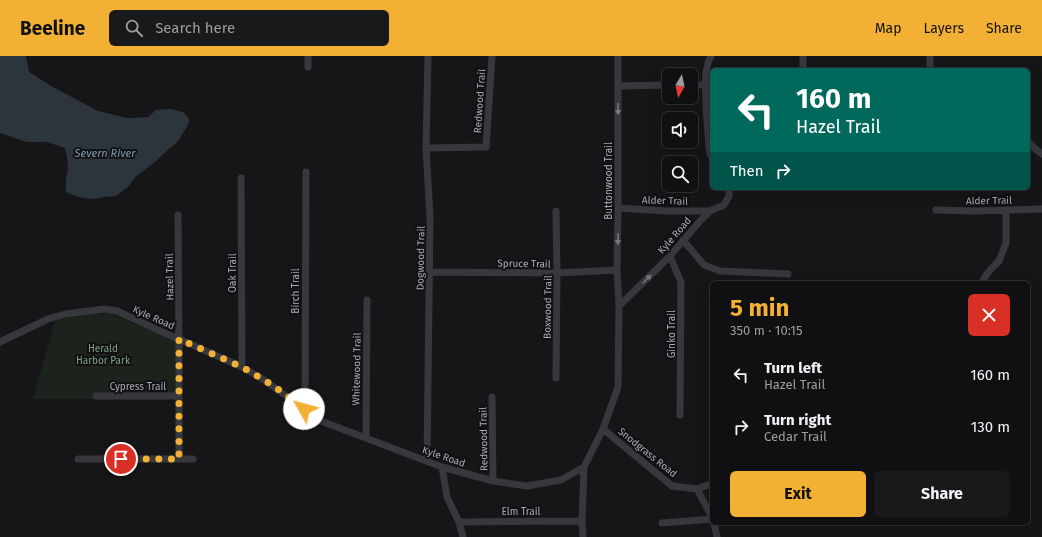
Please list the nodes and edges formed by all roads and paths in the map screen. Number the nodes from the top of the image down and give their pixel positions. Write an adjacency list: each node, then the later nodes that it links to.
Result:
1 (308, 56): 8 (street)
2 (428, 56): 17 (street, Dogwood Trail)
3 (492, 56): 17 (street, Redwood Trail)
4 (618, 56): 14 (street, Buttonwood Trail)
5 (711, 56): 13 (street)
6 (803, 56): 9 (street)
7 (930, 56): 10 (street)
8 (308, 67)
9 (803, 68)
10 (930, 68)
11 (662, 85): 14 (street)
12 (698, 85): 13 (street)
13 (706, 85): 15 (street); 18 (street)
14 (618, 86): 23 (street, Buttonwood Trail, one-way to 23)
15 (710, 90)
16 (1030, 143): 19 (street)
17 (426, 148): 33 (street, Dogwood Trail)
18 (710, 154)
19 (1042, 154)
20 (306, 172): 46 (street, Birch Trail)
21 (241, 178): 41 (street, Oak Trail)
22 (729, 190): 28 (street, Kyle Road)
23 (618, 208): 28 (street, Alder Trail); 32 (street, Buttonwood Trail, one-way to 32)
24 (936, 210): 25 (street, Alder Trail)
25 (1006, 210): 26 (street, Alder Trail); 36 (street)
26 (1042, 210)
27 (556, 211): 34 (street, Boxwood Trail)
28 (710, 212): 30 (street, Kyle Road)
29 (178, 215): 39 (street, Hazel Trail)
30 (683, 240): 31 (street, Kyle Road); 35 (street)
31 (670, 256): 38 (street, Kyle Road, one-way to 31); 47 (street, Ginko Trail)
32 (618, 270): 34 (street, Spruce Trail); 38 (street, Buttonwood Trail)
33 (430, 272): 34 (street, Spruce Trail); 53 (street, Dogwood Trail)
34 (557, 273): 42 (street, Boxwood Trail)
35 (788, 274)
36 (983, 281)
37 (367, 300): 49 (street, Whitewood Trail)
38 (619, 306): 48 (street)
39 (179, 339): 40 (street, Kyle Road); 41 (street, Kyle Road); 44 (street, Hazel Trail)
40 (0, 342)
41 (242, 367): 46 (street, Kyle Road)
42 (556, 378)
43 (96, 396): 44 (street, Cypress Trail)
44 (180, 396): 51 (street, Hazel Trail)
45 (492, 397): 56 (street, Redwood Trail)
46 (304, 409): 49 (street, Kyle Road)
47 (680, 415)
48 (603, 429): 55 (street); 58 (street, Snodgrass Road)
49 (366, 438): 53 (street, Kyle Road)
50 (78, 459): 51 (street)
51 (179, 459): 52 (street)
52 (193, 459)
53 (427, 461): 54 (street, Kyle Road)
54 (442, 467): 56 (street, Kyle Road); 62 (street)
55 (584, 467): 56 (street, Kyle Road); 61 (street)
56 (493, 481)
57 (710, 484): 58 (street)
58 (697, 489): 59 (street)
59 (710, 514)
60 (710, 518): 63 (street)
61 (582, 521): 62 (street, Elm Trail); 66 (street)
62 (459, 522): 65 (street)
63 (662, 523)
64 (714, 525): 67 (street)
65 (463, 537)
66 (583, 537)
67 (717, 537)

